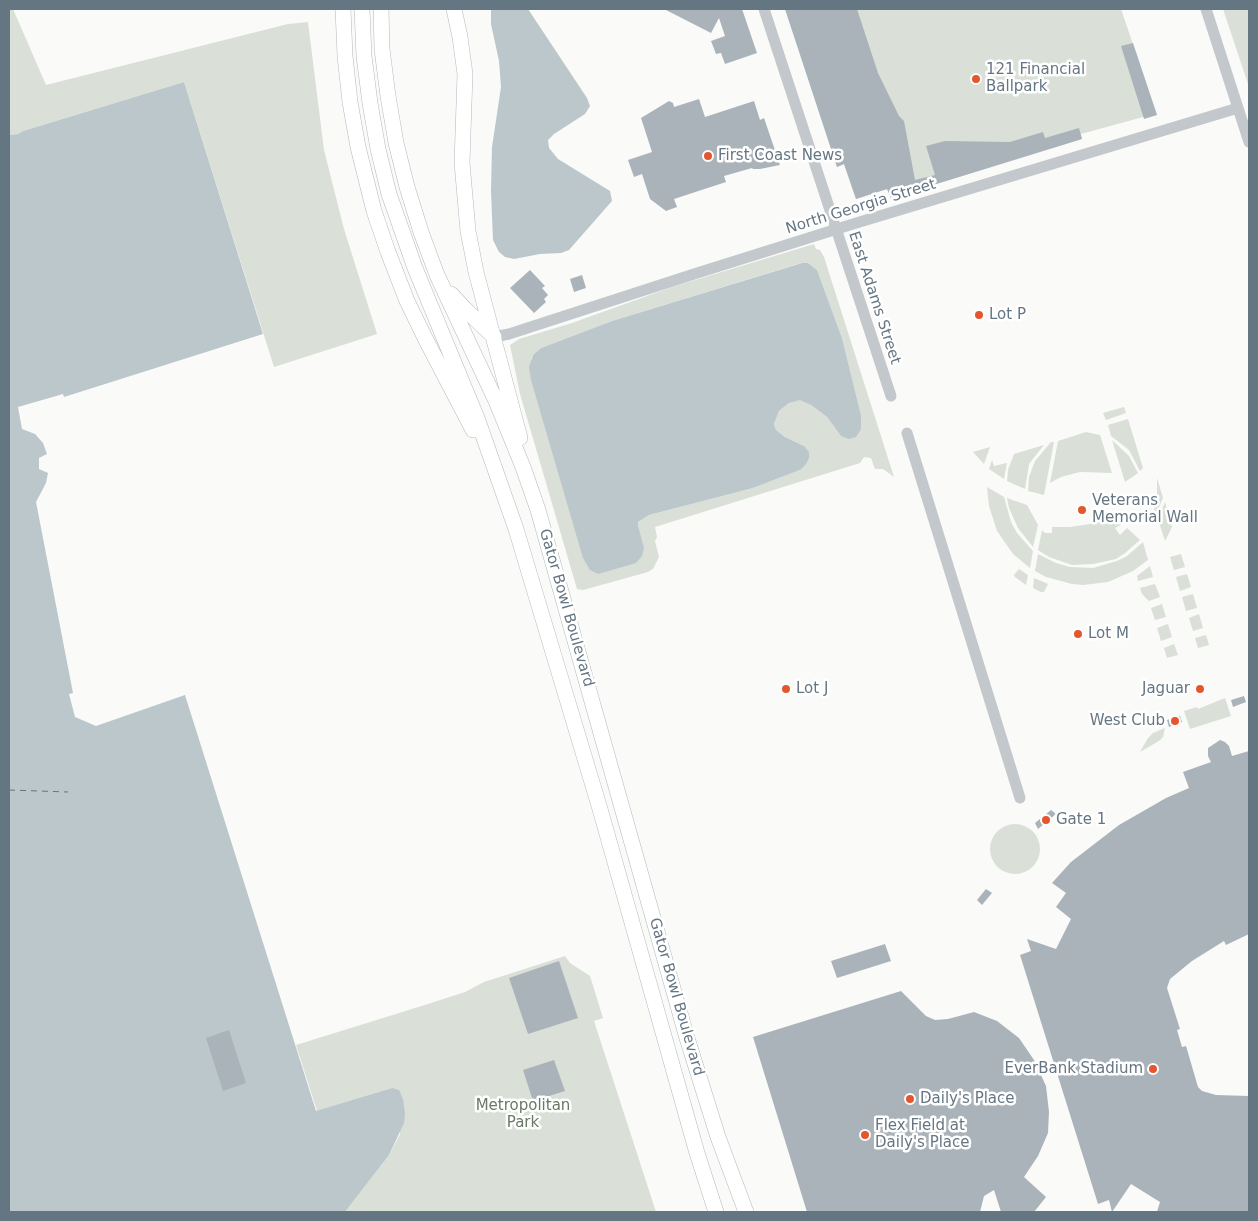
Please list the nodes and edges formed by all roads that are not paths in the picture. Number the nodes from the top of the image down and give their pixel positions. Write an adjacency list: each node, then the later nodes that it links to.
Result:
1 (343, 9): 14 (main road)
2 (362, 9): 14 (main road, Gator Bowl Boulevard)
3 (381, 9): 10 (main road, Gator Bowl Boulevard)
4 (454, 9): 11 (main road)
5 (764, 9): 9 (street, East Adams Street)
6 (1206, 9): 7 (street)
7 (1238, 108): 8 (street); 9 (street, North Georgia Street)
8 (1249, 142)
9 (836, 230): 11 (street, North Georgia Street); 12 (street, East Adams Street)
10 (437, 275): 11 (main road); 15 (main road, Gator Bowl Boulevard)
11 (494, 337): 15 (main road)
12 (890, 396)
13 (907, 433): 16 (street)
14 (501, 483): 17 (main road, Gator Bowl Boulevard)
15 (538, 510): 18 (main road, Gator Bowl Boulevard)
16 (1020, 798)
17 (716, 1212)
18 (746, 1212)

